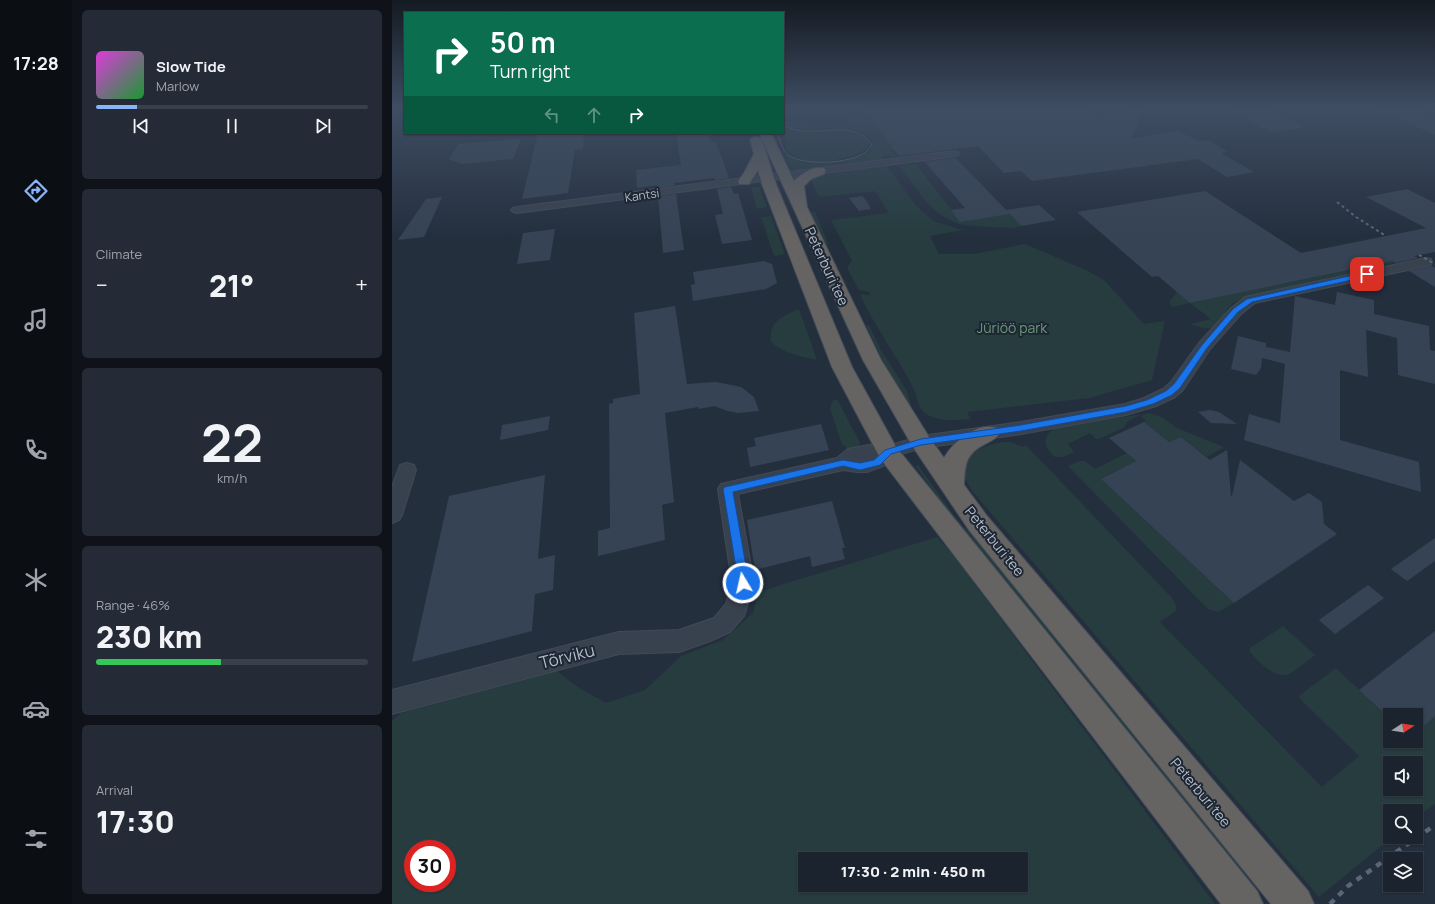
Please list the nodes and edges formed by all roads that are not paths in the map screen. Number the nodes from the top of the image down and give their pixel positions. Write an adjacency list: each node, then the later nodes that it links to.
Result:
1 (773, 151): 5 (highway, Peterburi tee)
2 (760, 154): 6 (highway, Peterburi tee); 7 (highway)
3 (954, 154): 4 (street, Kantsi)
4 (820, 171): 5 (street, Kantsi); 9 (highway)
5 (784, 176): 6 (street, Kantsi); 9 (highway, Peterburi tee)
6 (766, 178): 7 (street, Kantsi); 13 (highway, Peterburi tee)
7 (744, 181): 8 (street, Kantsi)
8 (517, 210)
9 (802, 212): 12 (highway, Peterburi tee)
10 (1426, 262): 11 (street)
11 (989, 433): 12 (street); 15 (highway)
12 (921, 442): 13 (street); 15 (highway, Peterburi tee)
13 (888, 452): 17 (street, Tõrviku); 18 (highway, Peterburi tee)
14 (407, 470): 16 (street)
15 (952, 487): 19 (highway, Peterburi tee)
16 (392, 515)
17 (392, 702)
18 (1235, 893)
19 (1295, 904)

